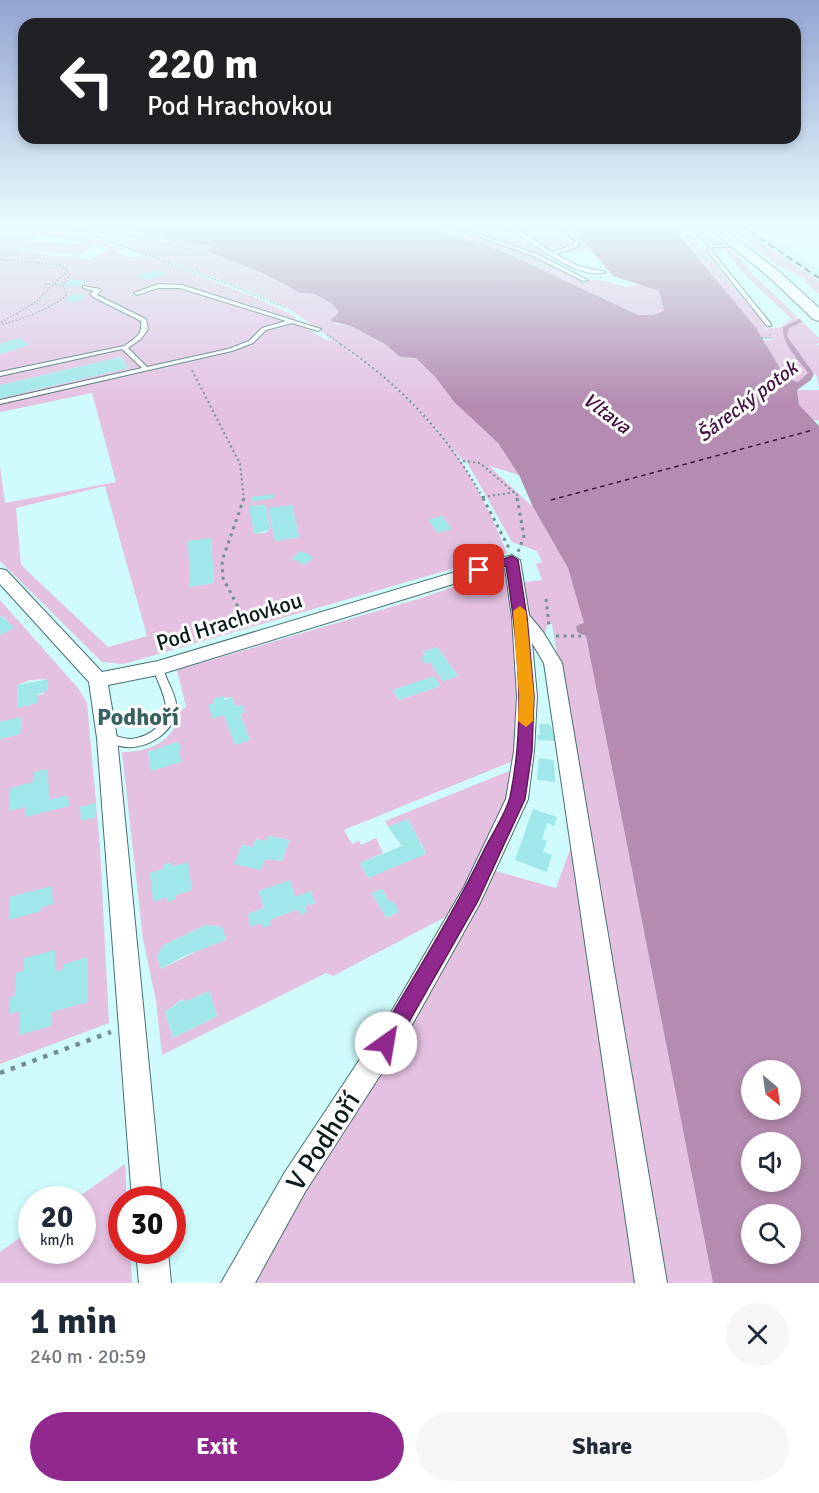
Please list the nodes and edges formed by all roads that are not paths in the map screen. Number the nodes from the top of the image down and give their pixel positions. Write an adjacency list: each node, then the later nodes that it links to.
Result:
1 (737, 285): 8 (lane)
2 (783, 285): 6 (main road)
3 (86, 287): 11 (lane)
4 (137, 293): 5 (lane)
5 (259, 312): 7 (lane); 9 (lane)
6 (819, 316)
7 (291, 321): 9 (lane); 10 (lane)
8 (769, 325)
9 (264, 329): 12 (lane)
10 (318, 329)
11 (125, 347): 12 (lane); 13 (lane)
12 (145, 368): 14 (lane)
13 (0, 374)
14 (0, 402)
15 (512, 560): 17 (street, V Podhoří); 18 (street, Pod Hrachovkou)
16 (0, 574): 19 (street)
17 (521, 617): 24 (street, V Podhoří); 25 (street)
18 (158, 668): 19 (street, Pod Hrachovkou); 20 (lane)
19 (98, 680): 20 (street)
20 (107, 738): 21 (street)
21 (146, 1186)
22 (153, 1264): 23 (street)
23 (155, 1283)
24 (237, 1283)
25 (651, 1283)

